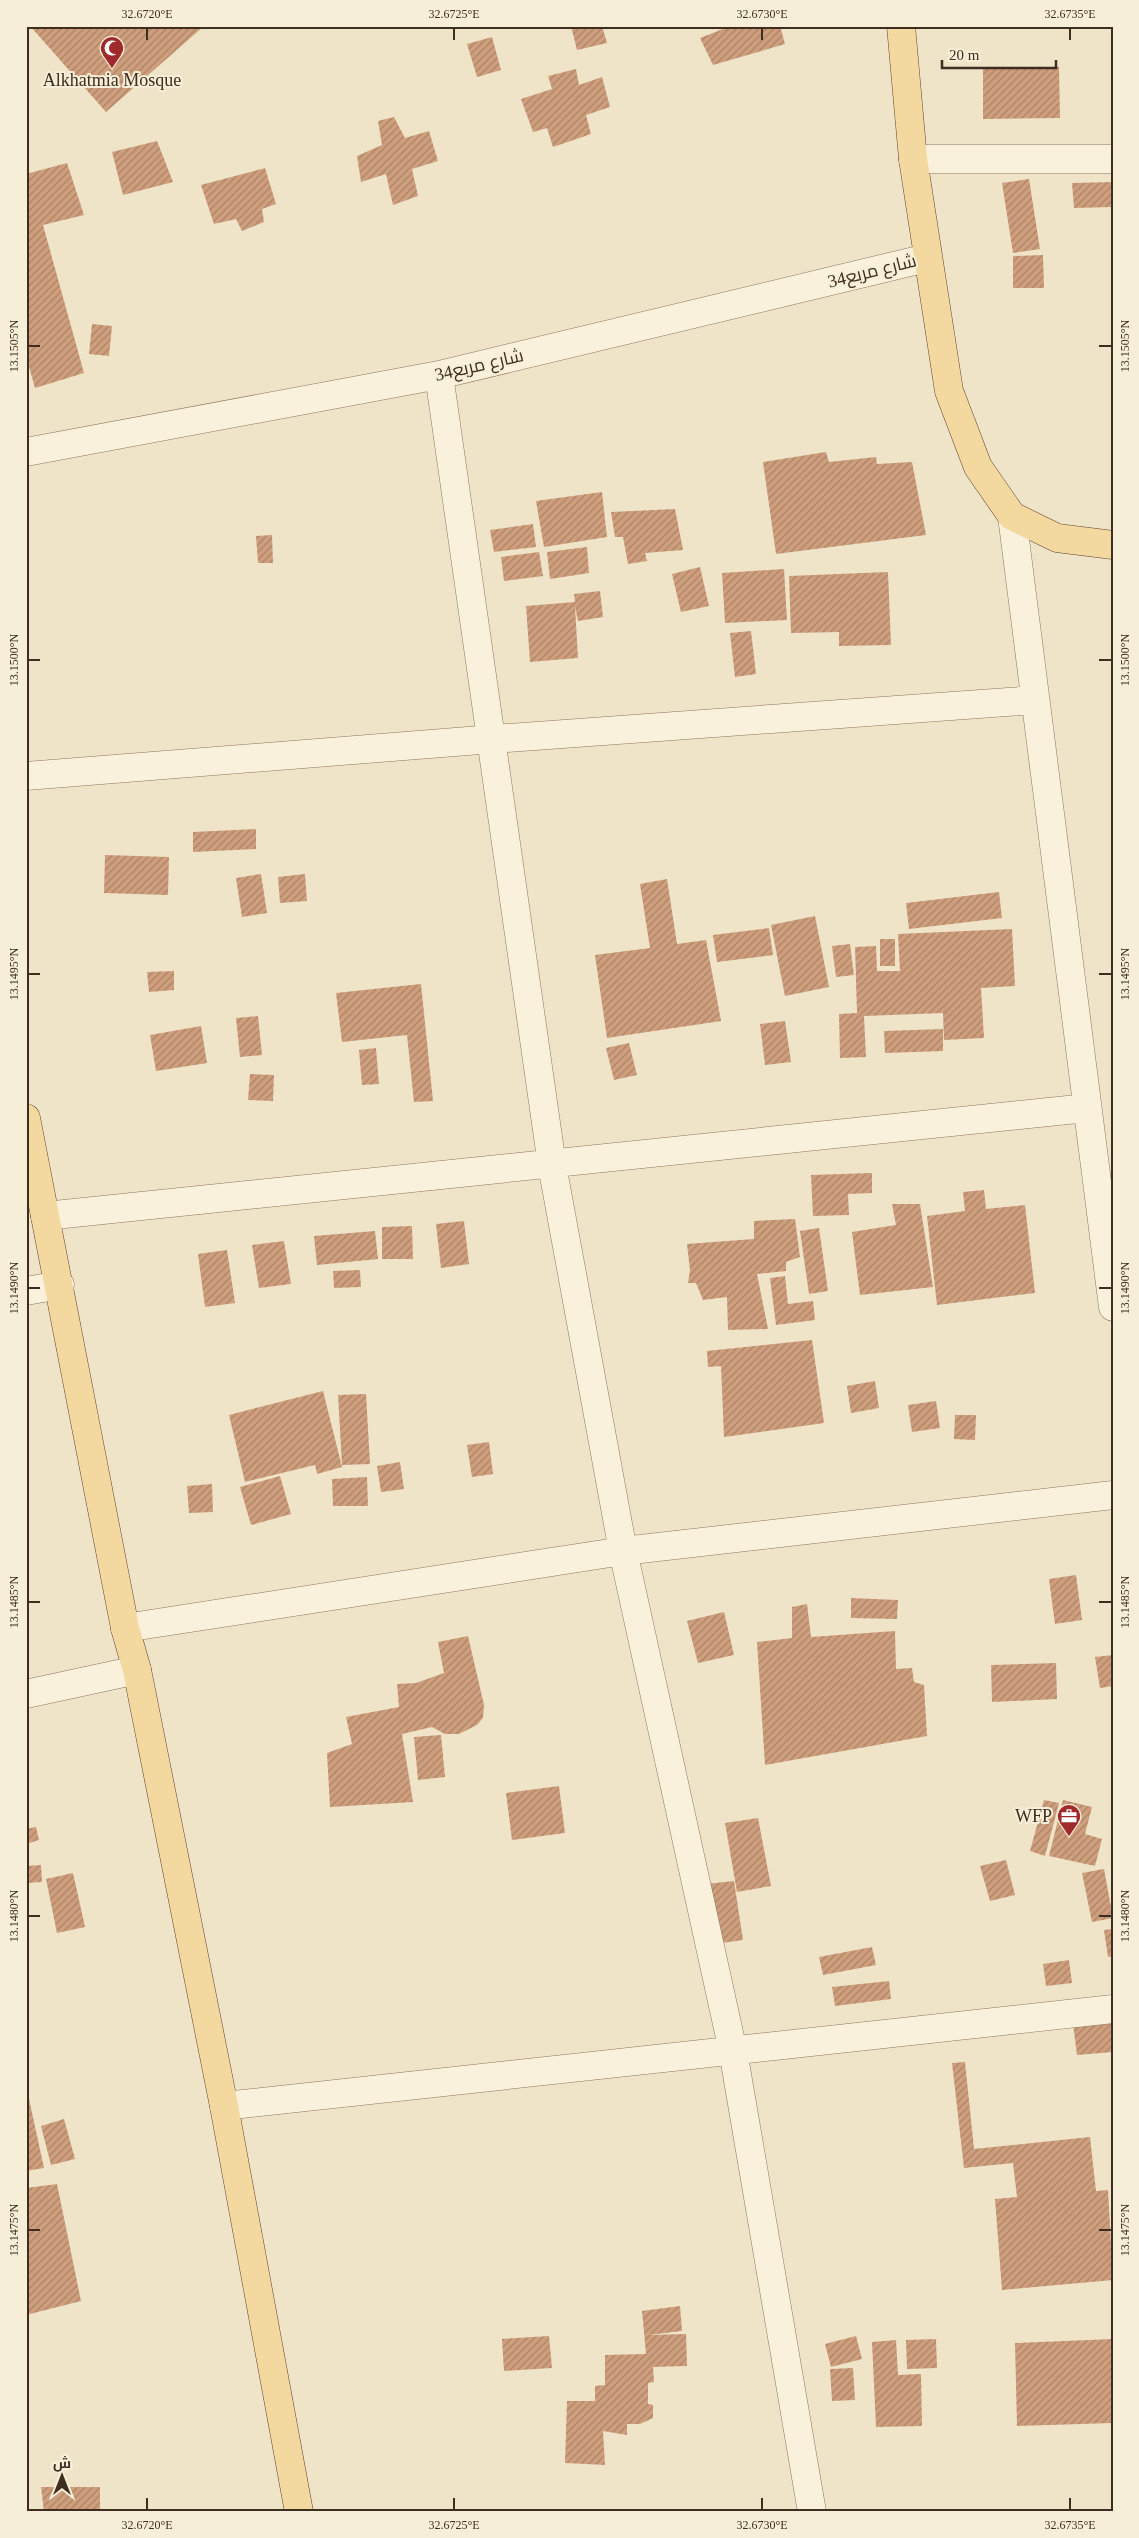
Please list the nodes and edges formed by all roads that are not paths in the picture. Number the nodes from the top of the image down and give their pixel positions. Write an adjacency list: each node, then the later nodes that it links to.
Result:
1 (901, 26): 2 (main road)
2 (913, 159): 3 (street); 4 (main road)
3 (1113, 159)
4 (927, 258): 5 (street, شارع مربع34); 7 (main road)
5 (439, 375): 6 (street, شارع مربع34); 10 (street)
6 (26, 452)
7 (1012, 516): 8 (main road); 9 (street)
8 (1113, 545)
9 (1035, 700): 10 (street); 12 (street)
10 (493, 739): 11 (street); 14 (street)
11 (26, 776)
12 (1087, 1108): 14 (street); 18 (street)
13 (26, 1118): 15 (main road)
14 (552, 1165): 15 (street); 20 (street)
15 (45, 1216): 16 (main road)
16 (60, 1285): 17 (street); 21 (main road)
17 (26, 1291)
18 (1113, 1307)
19 (1113, 1495): 20 (street)
20 (623, 1551): 21 (street); 25 (street)
21 (124, 1628): 22 (main road)
22 (137, 1670): 23 (street); 26 (main road)
23 (26, 1694)
24 (1113, 2009): 25 (street)
25 (733, 2052): 26 (street); 28 (street)
26 (224, 2106): 27 (main road)
27 (298, 2512)
28 (812, 2512)

